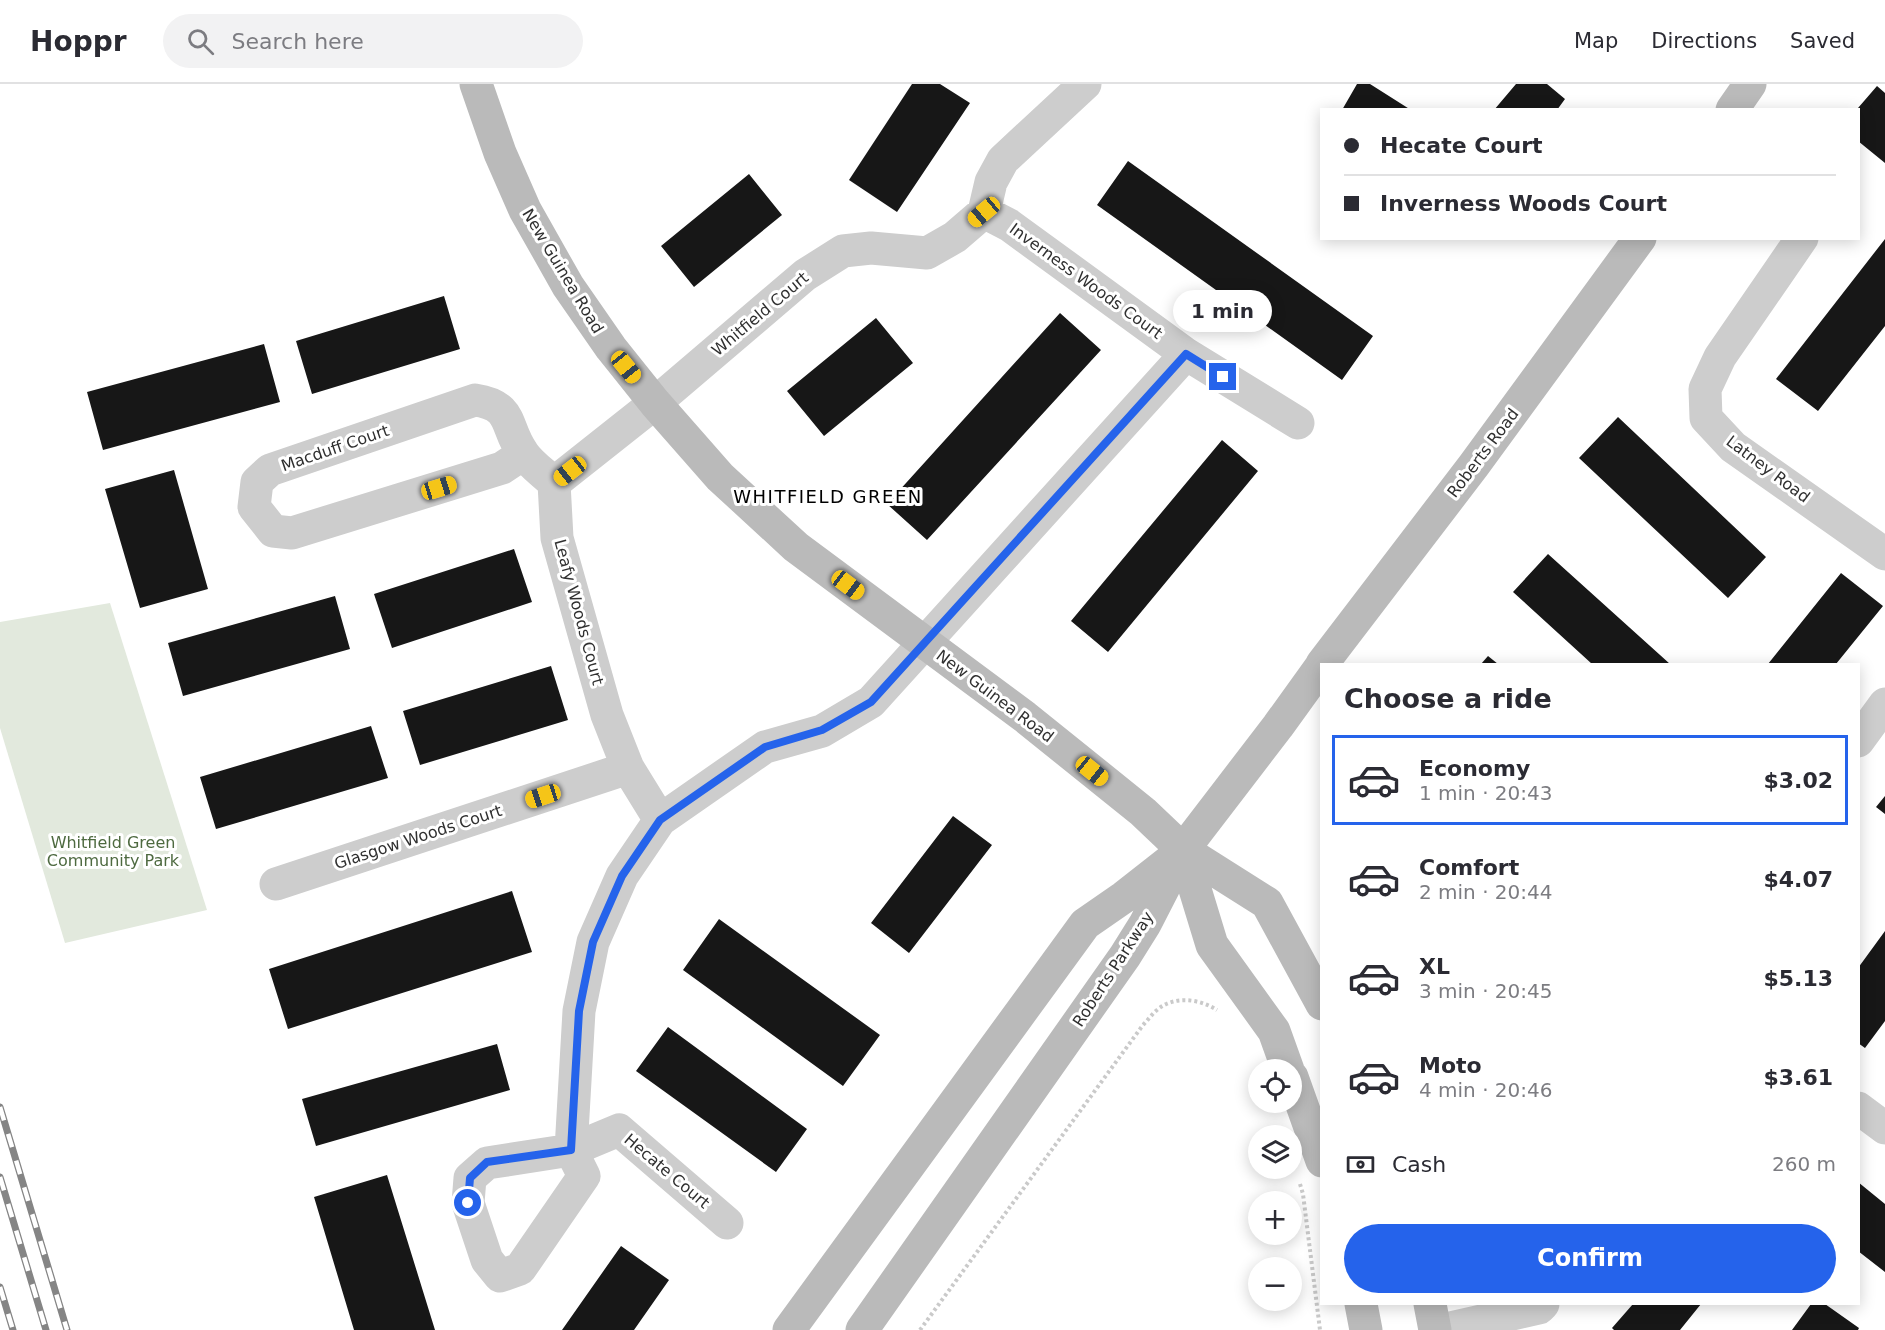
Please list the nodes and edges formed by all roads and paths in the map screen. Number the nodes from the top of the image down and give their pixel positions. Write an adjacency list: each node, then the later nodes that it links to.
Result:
1 (476, 84): 9 (main road, New Guinea Road)
2 (1085, 84): 5 (street)
3 (1750, 84): 4 (main road)
4 (1733, 108)
5 (984, 212): 8 (street, Inverness Woods Court); 9 (street, Whitfield Court)
6 (1639, 240): 15 (main road, Roberts Road)
7 (1801, 240): 13 (street, Latney Road)
8 (1186, 354): 10 (street, Inverness Woods Court); 14 (street)
9 (655, 403): 12 (street); 14 (main road, New Guinea Road)
10 (1298, 423)
11 (523, 454): 11 (street, Macduff Court); 12 (street, Macduff Court)
12 (554, 483): 19 (street, Leafy Woods Court)
13 (1885, 554)
14 (925, 642): 20 (street, Hecate Court); 21 (main road, New Guinea Road)
15 (1324, 663)
16 (1320, 668): 21 (main road, Roberts Road)
17 (1885, 704): 18 (street)
18 (1860, 738)
19 (628, 768): 20 (street, Leafy Woods Court); 22 (street, Glasgow Woods Court)
20 (660, 820): 30 (street, Hecate Court)
21 (1183, 850): 23 (main road, New Guinea Road); 25 (main road, New Guinea Road); 34 (main road, Roberts Parkway); 35 (main road, Roberts Parkway)
22 (276, 884)
23 (1320, 1000)
24 (1221, 1012): 36 (path)
25 (1284, 1059)
26 (1860, 1109): 28 (street)
27 (1299, 1113): 29 (main road)
28 (1885, 1128)
29 (1310, 1172): 37 (path)
30 (727, 1222)
31 (1361, 1305): 38 (main road)
32 (1430, 1305): 39 (main road)
33 (1542, 1305): 40 (street)
34 (789, 1330)
35 (862, 1330)
36 (920, 1330)
37 (1320, 1330)
38 (1365, 1330)
39 (1435, 1330)
40 (1441, 1330)

